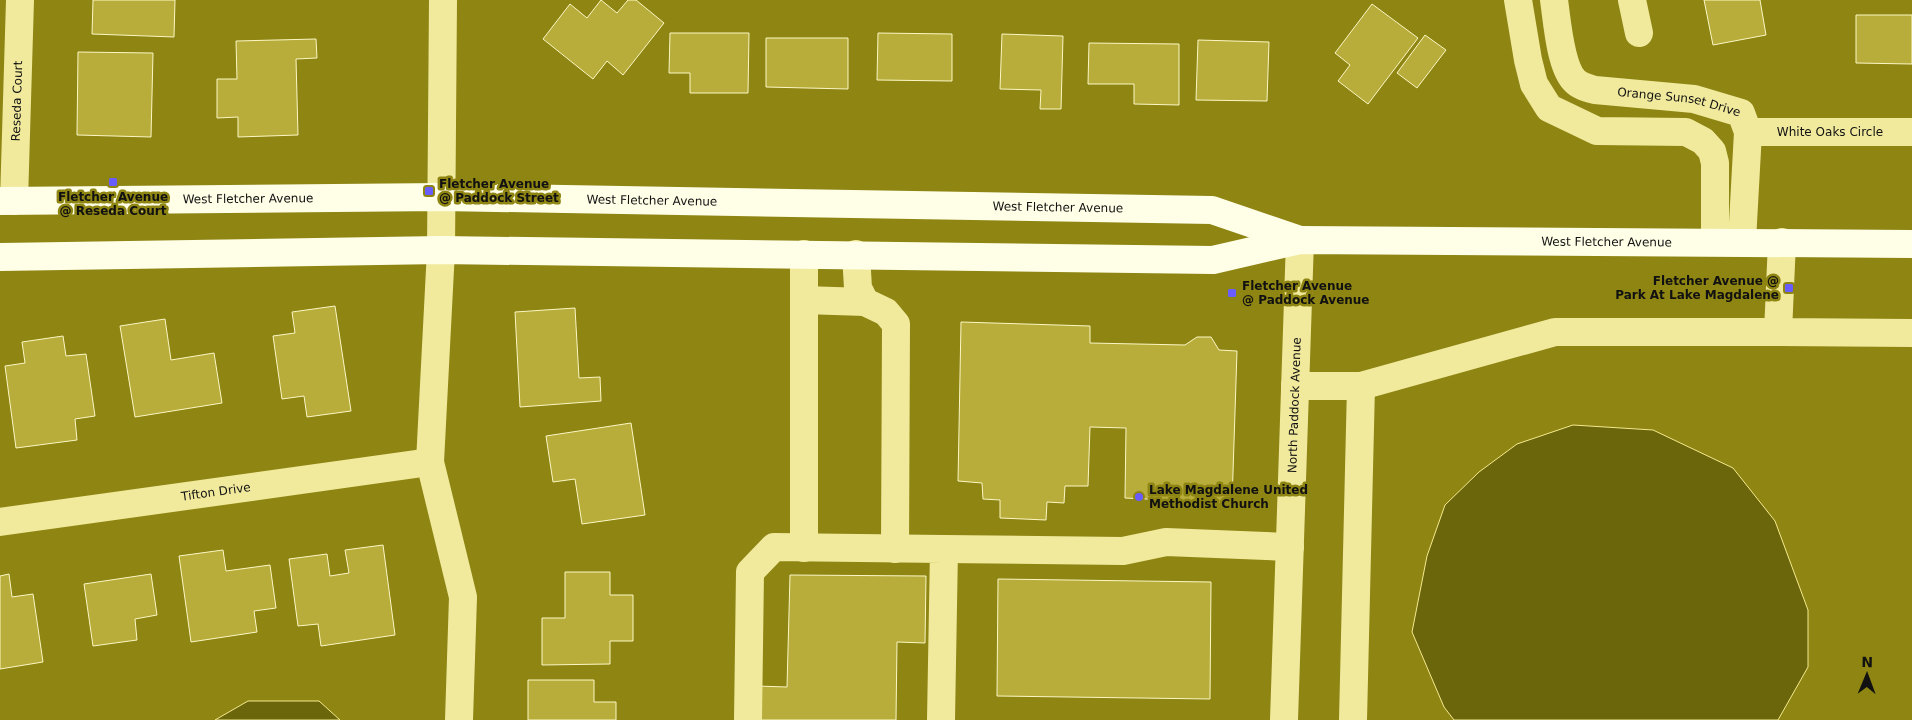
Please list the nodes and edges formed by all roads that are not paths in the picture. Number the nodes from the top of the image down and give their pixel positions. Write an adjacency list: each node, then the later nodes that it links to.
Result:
1 (20, 0): 10 (street, Reseda Court)
2 (443, 0): 9 (street)
3 (1518, 0): 12 (street, Orange Sunset Drive)
4 (1554, 0): 7 (street, Orange Sunset Drive)
5 (1632, 0): 6 (street)
6 (1639, 33)
7 (1748, 132): 8 (street, White Oaks Circle); 12 (street, Orange Sunset Drive)
8 (1912, 132)
9 (442, 197): 10 (main road, West Fletcher Avenue); 11 (main road, West Fletcher Avenue); 15 (street)
10 (7, 201)
11 (1300, 240): 12 (main road, West Fletcher Avenue); 17 (main road, West Fletcher Avenue); 23 (street, North Paddock Avenue)
12 (1729, 242): 13 (main road, West Fletcher Avenue)
13 (1782, 242): 14 (main road, West Fletcher Avenue); 21 (street)
14 (1912, 244)
15 (442, 250): 16 (main road, West Fletcher Avenue); 18 (main road, West Fletcher Avenue); 25 (street)
16 (804, 254): 17 (main road, West Fletcher Avenue); 19 (street)
17 (856, 254): 20 (street)
18 (0, 256)
19 (804, 300): 20 (street); 28 (street)
20 (865, 302): 29 (street)
21 (1778, 332): 22 (street); 24 (street)
22 (1912, 333)
23 (1296, 386): 24 (street); 27 (street, North Paddock Avenue)
24 (1361, 386): 35 (street)
25 (430, 462): 26 (street, Tifton Drive); 31 (street)
26 (0, 522)
27 (1290, 547): 30 (street); 34 (street, North Paddock Avenue)
28 (804, 548): 29 (street); 32 (street)
29 (895, 549): 30 (street)
30 (944, 549): 33 (street)
31 (459, 720)
32 (748, 720)
33 (940, 720)
34 (1284, 720)
35 (1353, 720)

